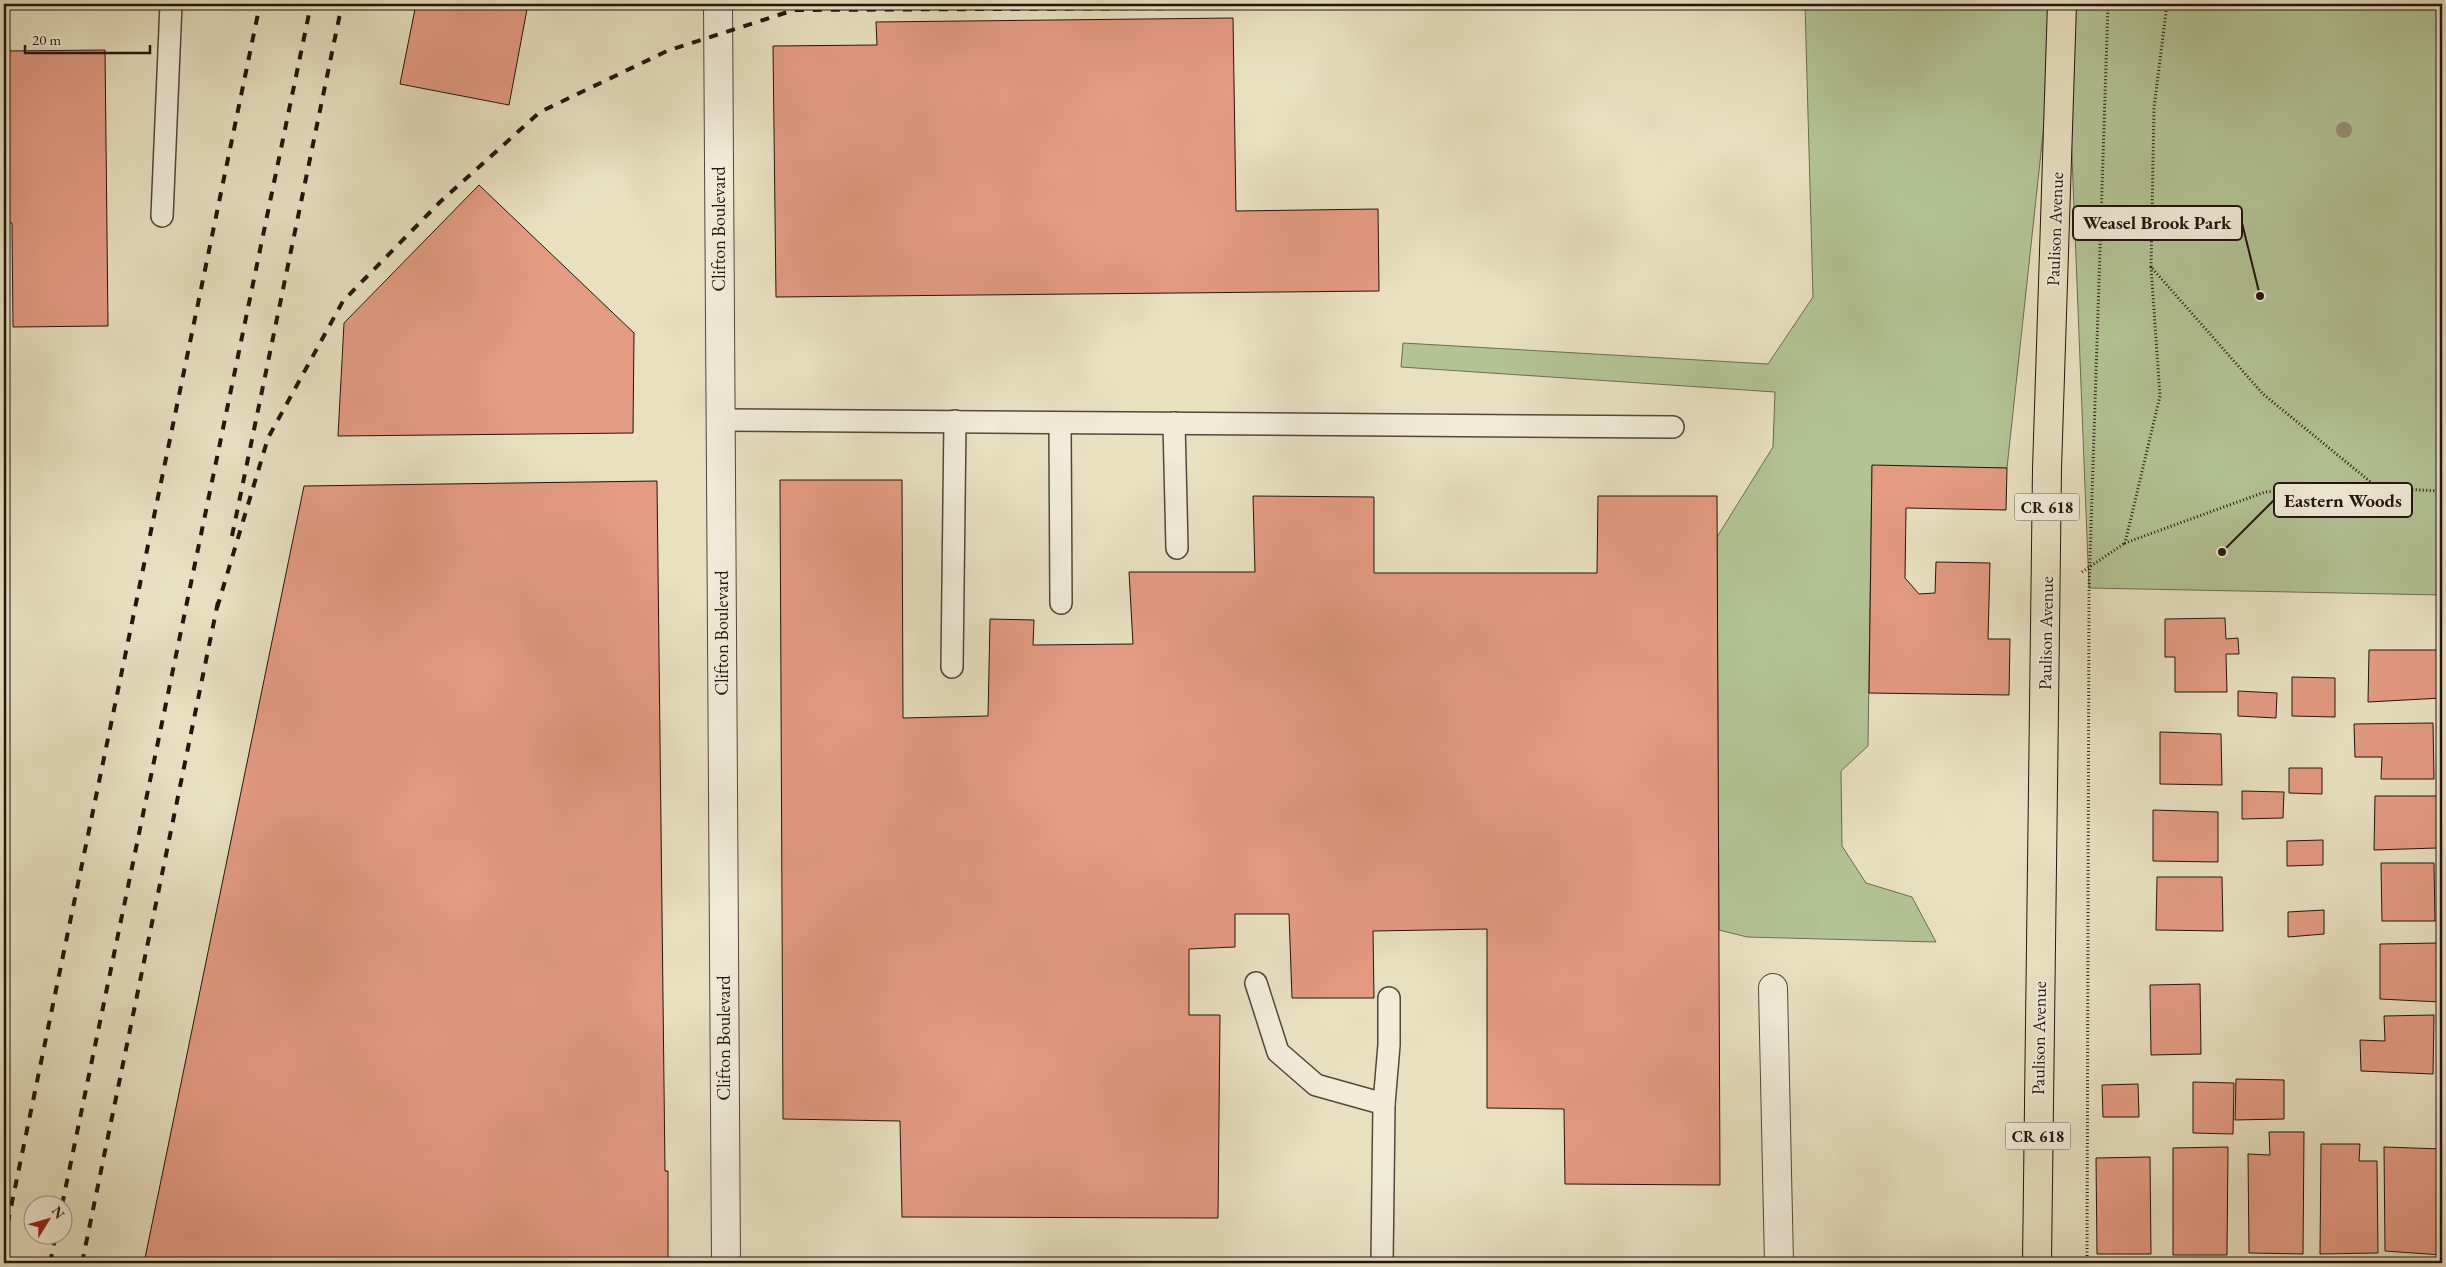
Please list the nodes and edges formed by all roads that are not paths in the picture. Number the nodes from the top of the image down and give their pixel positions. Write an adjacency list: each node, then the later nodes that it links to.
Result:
1 (171, 4): 4 (lane)
2 (718, 4): 5 (street, Clifton Boulevard)
3 (2062, 4): 20 (main road, Paulison Avenue / CR 618)
4 (162, 216)
5 (721, 420): 6 (lane); 17 (street, Clifton Boulevard)
6 (956, 421): 7 (lane); 12 (lane)
7 (1060, 423): 8 (lane); 11 (lane)
8 (1174, 423): 9 (lane); 10 (lane)
9 (1673, 427)
10 (1177, 548)
11 (1061, 603)
12 (952, 667)
13 (1256, 983): 16 (lane)
14 (1773, 988): 19 (street)
15 (1389, 998): 16 (lane)
16 (1384, 1104): 18 (lane)
17 (726, 1263)
18 (1382, 1263)
19 (1779, 1263)
20 (2037, 1263)

